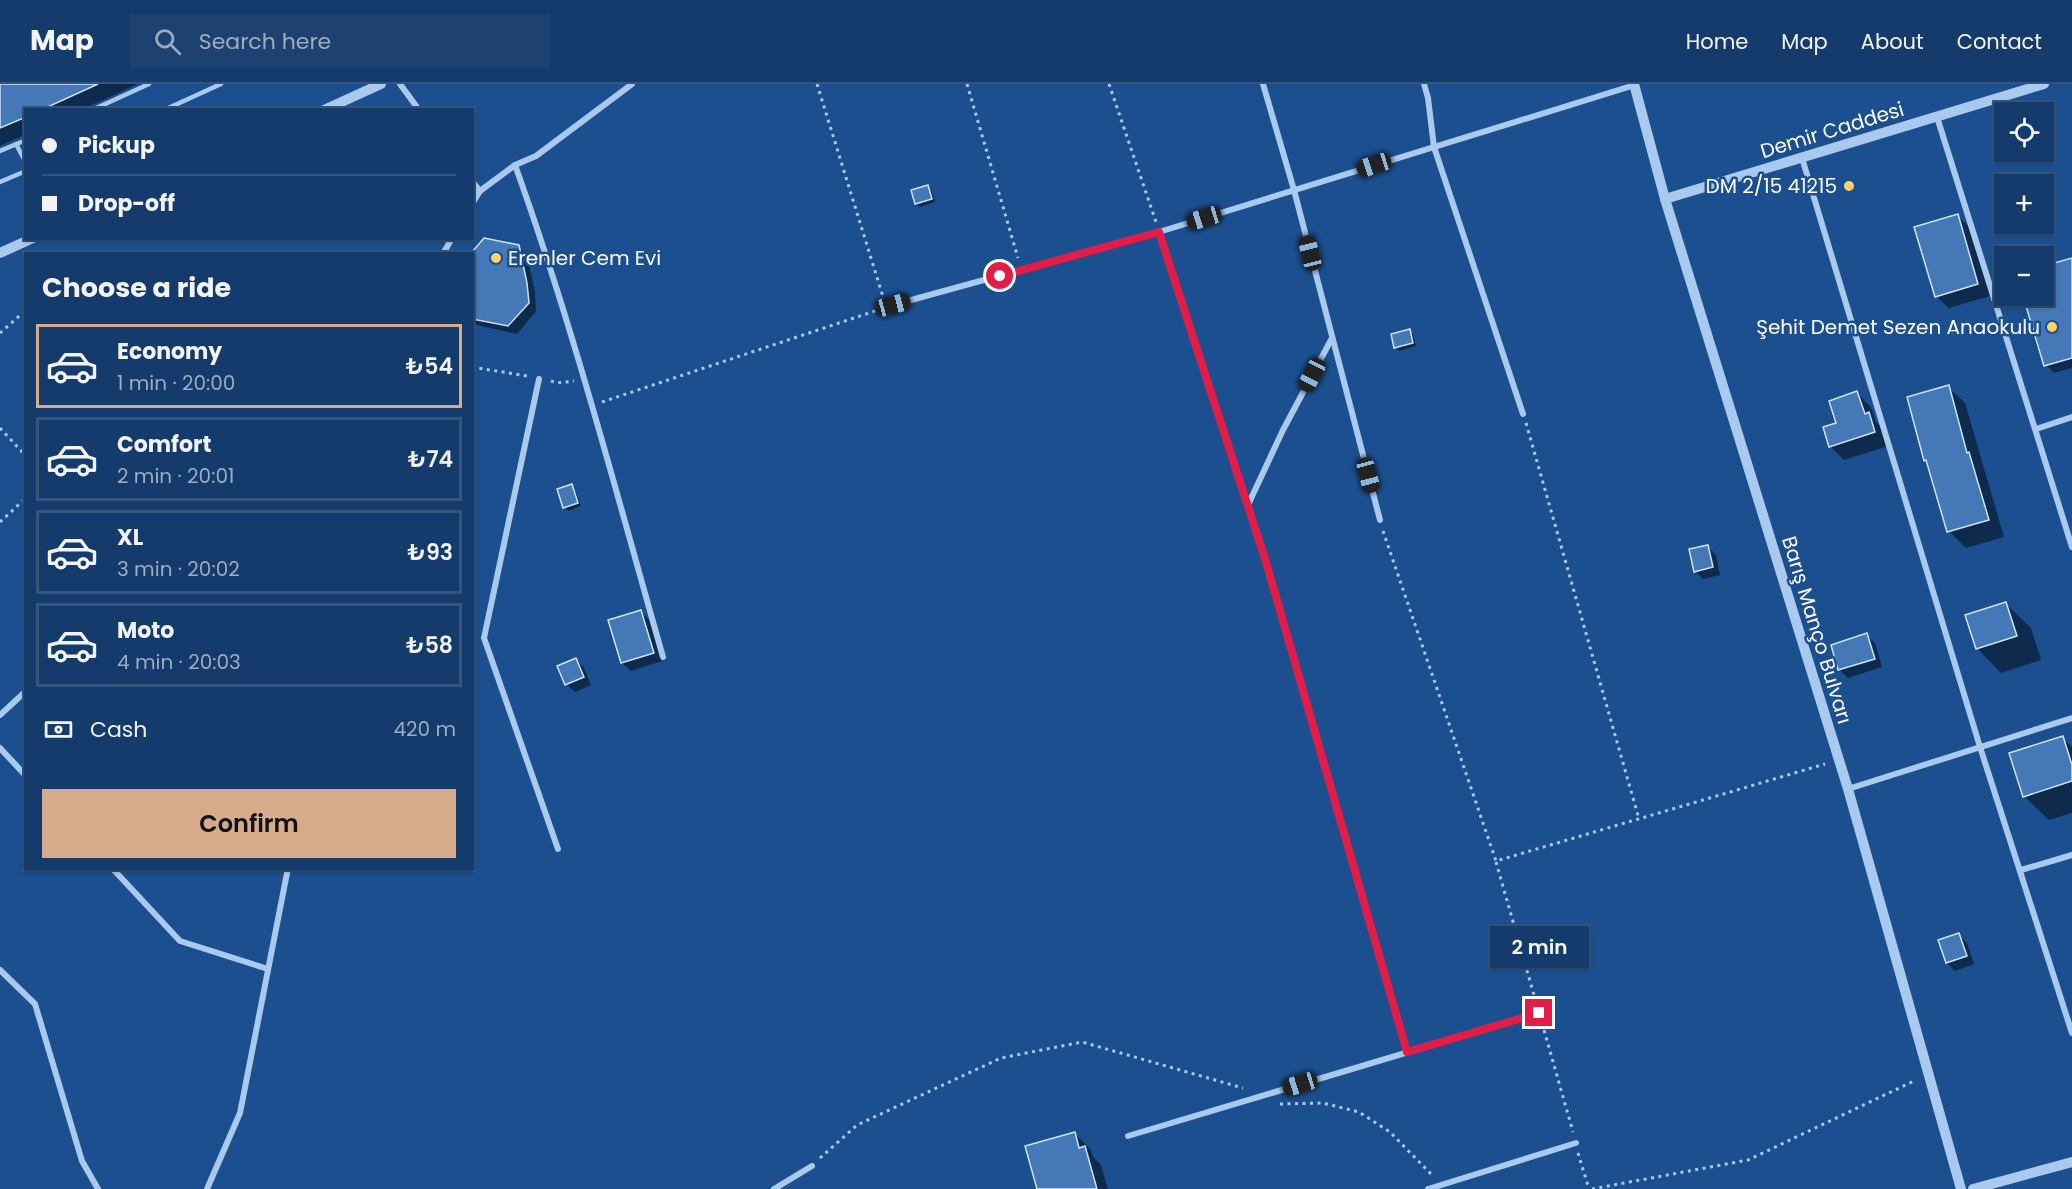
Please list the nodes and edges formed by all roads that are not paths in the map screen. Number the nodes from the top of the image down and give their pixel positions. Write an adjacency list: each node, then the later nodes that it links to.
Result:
1 (149, 84): 11 (lane)
2 (221, 84): 12 (lane)
3 (381, 84): 13 (street)
4 (400, 84): 14 (street)
5 (632, 84): 22 (street)
6 (1263, 84): 26 (street)
7 (1424, 84): 18 (street)
8 (1635, 84): 18 (street); 28 (street, Barış Manço Bulvarı)
9 (2044, 84): 10 (street, Demir Caddesi)
10 (2023, 87): 15 (street, Demir Caddesi)
11 (96, 108)
12 (168, 108)
13 (328, 108)
14 (418, 108)
15 (1937, 117): 20 (street, Demir Caddesi); 38 (street)
16 (24, 141): 17 (lane)
17 (16, 144): 19 (lane); 21 (lane)
18 (1434, 147): 26 (street); 36 (street)
19 (0, 151)
20 (1802, 158): 28 (street, Demir Caddesi); 46 (street)
21 (24, 159)
22 (515, 165): 27 (street); 42 (street)
23 (24, 172): 24 (lane)
24 (0, 182)
25 (474, 184): 27 (street)
26 (1294, 190): 30 (street); 34 (street)
27 (480, 191): 29 (street)
28 (1665, 199): 49 (street, Barış Manço Bulvarı)
29 (474, 201)
30 (1159, 232): 33 (street); 39 (street)
31 (29, 240): 32 (street)
32 (0, 253)
33 (893, 305)
34 (1332, 338): 39 (street); 40 (street)
35 (539, 379): 50 (street)
36 (1523, 414)
37 (2072, 417): 38 (street)
38 (2036, 429): 41 (street)
39 (1248, 505): 61 (street)
40 (1380, 520)
41 (2072, 547)
42 (663, 657)
43 (24, 693): 44 (street)
44 (0, 716)
45 (2072, 718): 46 (street)
46 (1980, 747): 49 (street); 54 (street)
47 (0, 748): 48 (street)
48 (24, 774)
49 (1848, 789): 70 (street, Barış Manço Bulvarı)
50 (558, 849)
51 (2072, 855): 54 (street)
52 (114, 870): 55 (street)
53 (288, 870): 55 (street)
54 (2021, 870): 58 (street)
55 (268, 969): 67 (street)
56 (0, 970): 66 (street)
57 (2072, 1007): 58 (street)
58 (2064, 1010): 60 (street)
59 (1539, 1013): 61 (street)
60 (2072, 1033)
61 (1407, 1052): 62 (street)
62 (1128, 1136)
63 (1576, 1143): 69 (street)
64 (2072, 1162): 71 (street)
65 (812, 1166): 68 (street)
66 (98, 1189)
67 (207, 1189)
68 (774, 1189)
69 (1428, 1189)
70 (1961, 1189)
71 (1973, 1189)

